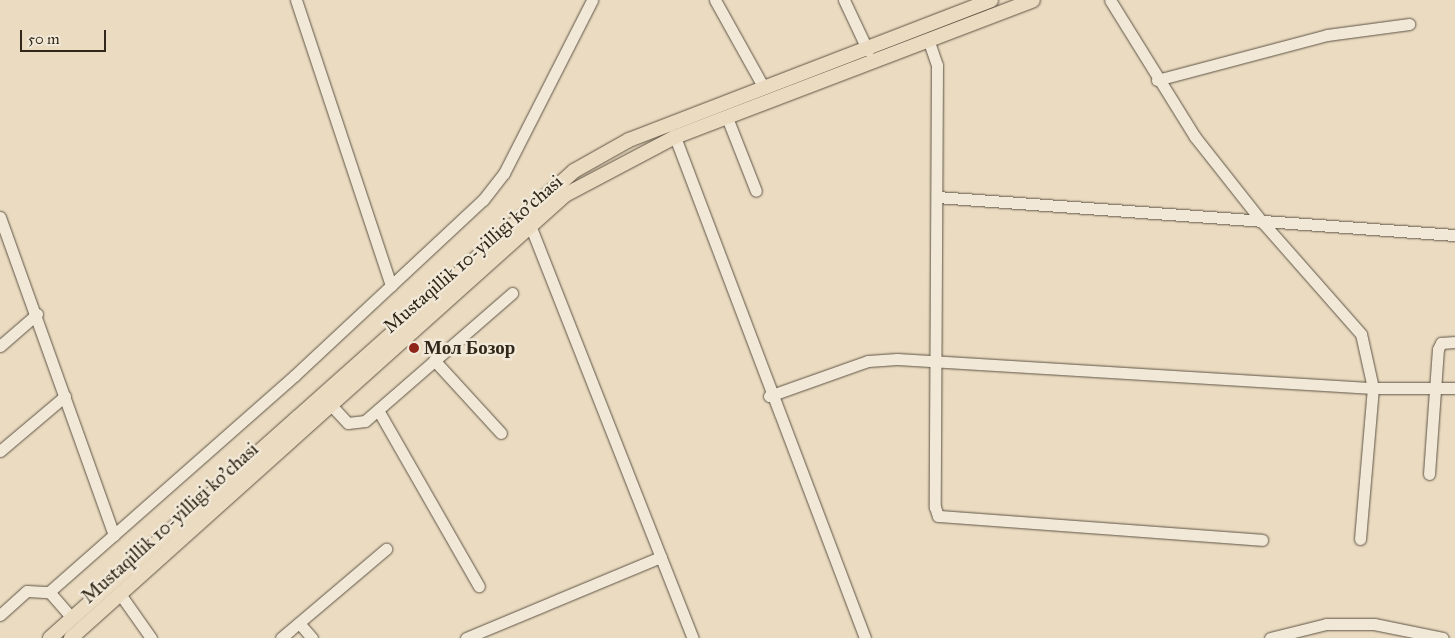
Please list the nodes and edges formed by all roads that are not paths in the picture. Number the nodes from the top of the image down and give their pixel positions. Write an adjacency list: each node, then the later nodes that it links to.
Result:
1 (296, 0): 23 (street)
2 (592, 0): 23 (street)
3 (715, 0): 12 (street)
4 (844, 0): 10 (street)
5 (991, 0): 10 (main road, Mustaqillik 10-yilligi ko'chasi)
6 (1033, 0): 9 (main road, Mustaqillik 10-yilligi ko'chasi)
7 (1110, 0): 11 (street)
8 (1409, 24): 11 (street)
9 (928, 39): 13 (main road, Mustaqillik 10-yilligi ko'chasi); 16 (street)
10 (868, 51): 12 (main road, Mustaqillik 10-yilligi ko'chasi)
11 (1157, 80): 19 (street)
12 (764, 88): 17 (main road, Mustaqillik 10-yilligi ko'chasi)
13 (728, 120): 14 (main road, Mustaqillik 10-yilligi ko'chasi); 15 (street)
14 (675, 137): 20 (main road, Mustaqillik 10-yilligi ko'chasi); 34 (street)
15 (756, 192)
16 (937, 197): 19 (street); 28 (street)
17 (524, 211): 20 (street); 49 (main road, Mustaqillik 10-yilligi ko'chasi)
18 (0, 217): 21 (street)
19 (1262, 223): 22 (street); 30 (street)
20 (530, 225): 35 (main road, Mustaqillik 10-yilligi ko'chasi); 44 (street)
21 (2, 234): 25 (street)
22 (1455, 235)
23 (391, 286): 40 (street)
24 (512, 292): 29 (street)
25 (37, 314): 27 (street); 33 (street)
26 (1455, 342): 31 (street)
27 (0, 346)
28 (936, 359): 30 (street); 34 (street); 42 (street)
29 (434, 360): 36 (street); 37 (street)
30 (1373, 388): 31 (street); 41 (street)
31 (1438, 388): 32 (street); 39 (street)
32 (1455, 388)
33 (64, 396): 38 (street); 40 (street)
34 (769, 396): 58 (street)
35 (330, 404): 36 (street); 47 (main road, Mustaqillik 10-yilligi ko'chasi)
36 (378, 410): 45 (street)
37 (501, 433)
38 (0, 451)
39 (1429, 474)
40 (114, 535): 46 (street)
41 (1360, 539)
42 (1262, 540)
43 (386, 548): 50 (street)
44 (661, 557): 56 (street); 57 (street)
45 (479, 586)
46 (49, 592): 48 (street); 49 (street)
47 (120, 594): 52 (main road, Mustaqillik 10-yilligi ko'chasi); 53 (street)
48 (0, 615)
49 (72, 618): 51 (main road, Mustaqillik 10-yilligi ko'chasi)
50 (299, 623): 54 (street); 55 (street)
51 (50, 638)
52 (71, 638)
53 (151, 638)
54 (281, 638)
55 (312, 638)
56 (466, 638)
57 (693, 638)
58 (864, 638)
59 (1270, 638): 60 (street)
60 (1443, 638)

